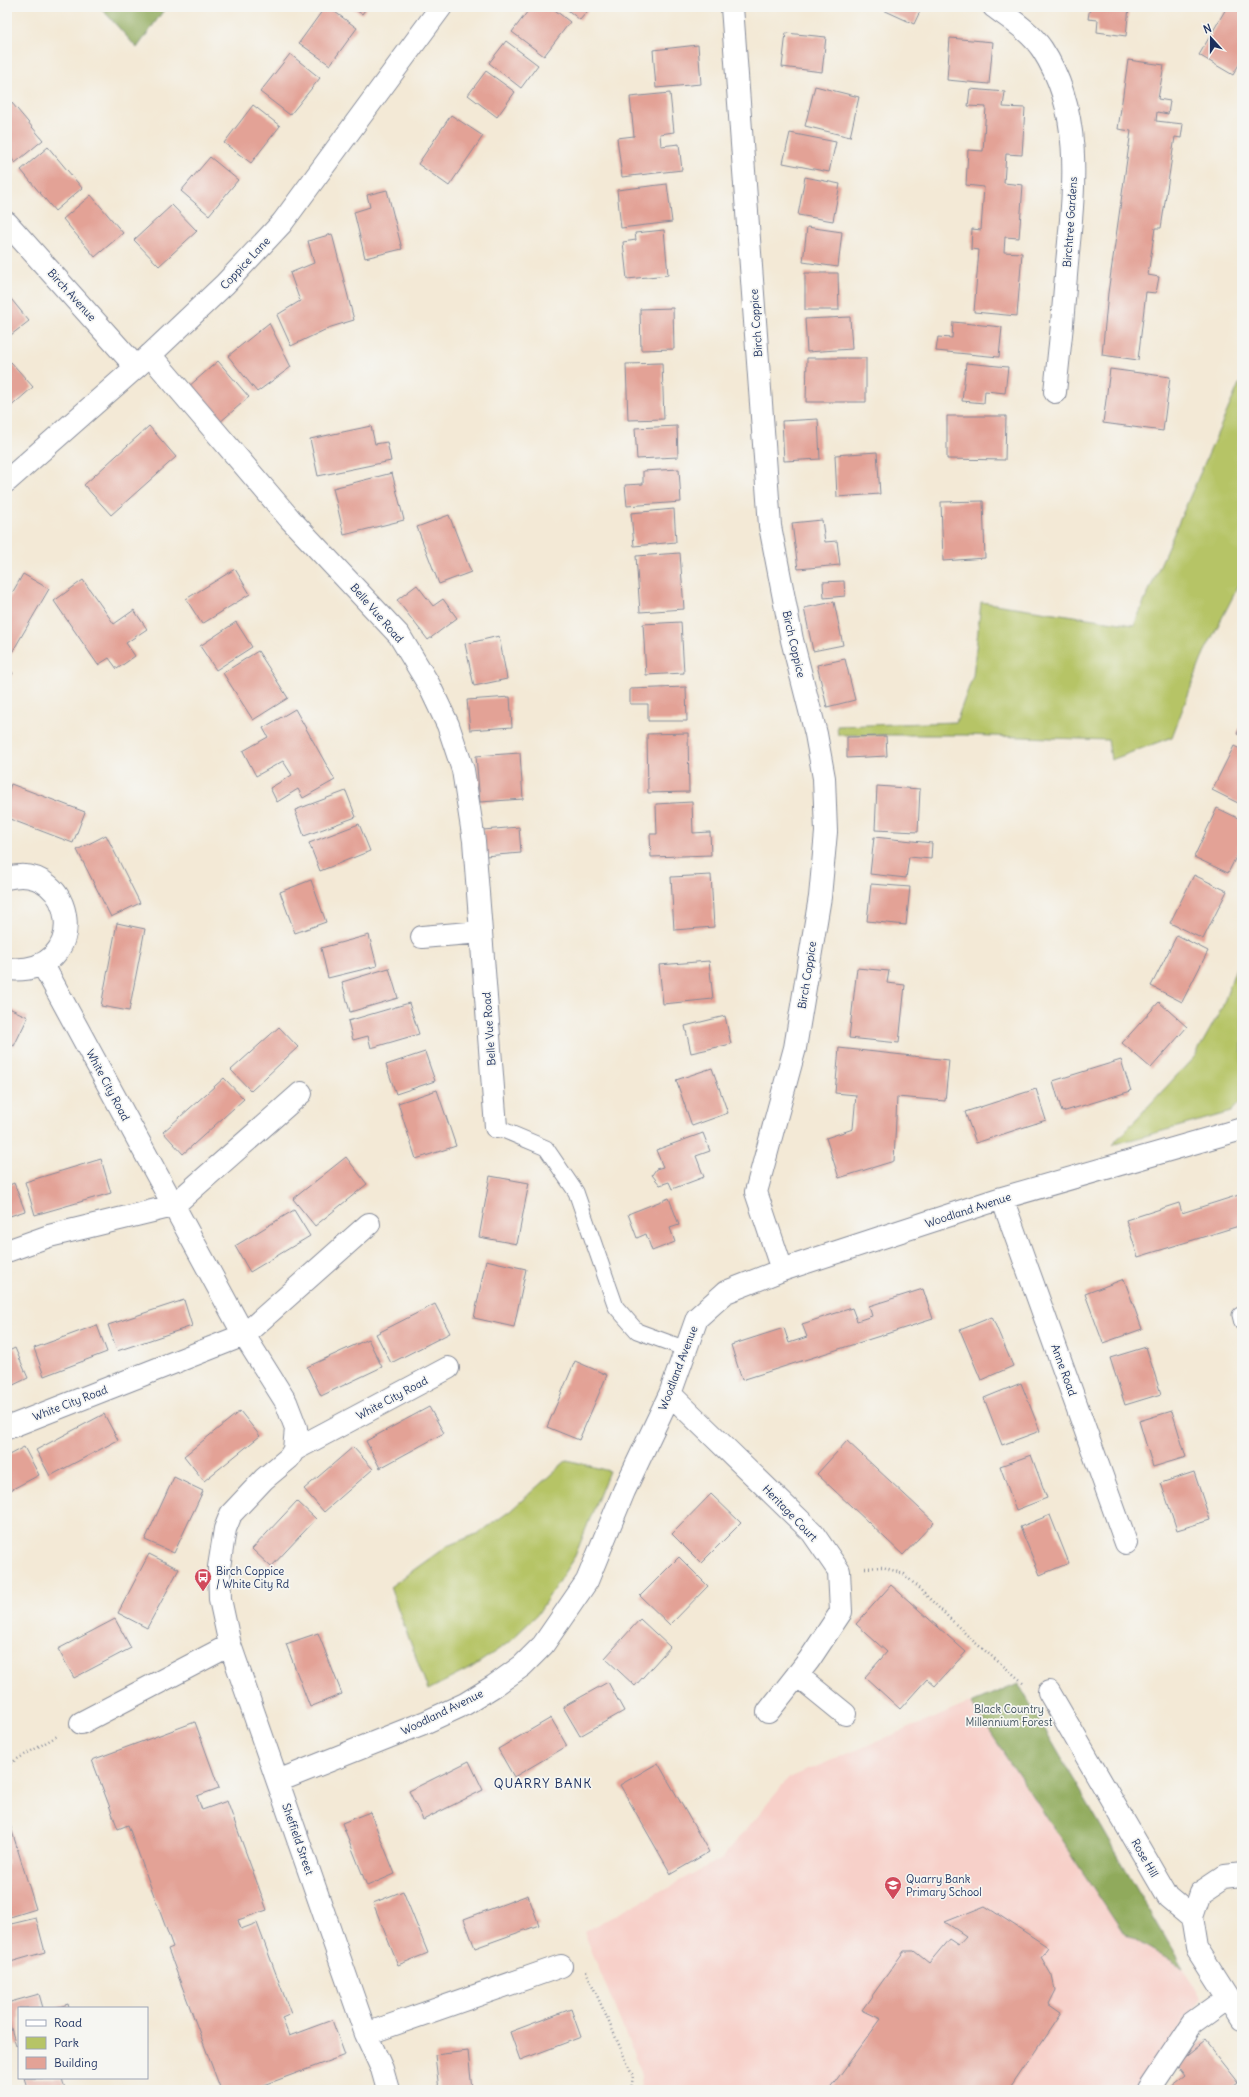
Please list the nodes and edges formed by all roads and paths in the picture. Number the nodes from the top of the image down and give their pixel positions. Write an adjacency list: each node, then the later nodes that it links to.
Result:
1 (441, 7): 5 (street, Coppice Lane)
2 (732, 7): 20 (street, Birch Coppice)
3 (994, 7): 6 (street, Birchtree Gardens)
4 (7, 223): 5 (street, Birch Avenue)
5 (143, 361): 7 (street, Coppice Lane); 9 (street, Belle Vue Road)
6 (1055, 392)
7 (7, 481)
8 (7, 878): 11 (street)
9 (481, 932): 10 (street); 14 (street, Belle Vue Road)
10 (422, 937)
11 (43, 964): 12 (street); 17 (street, White City Road)
12 (7, 969)
13 (301, 1093): 17 (street)
14 (496, 1127): 22 (lane)
15 (1242, 1129): 16 (street, Woodland Avenue)
16 (1002, 1198): 20 (street, Woodland Avenue); 27 (street, Anne Road)
17 (174, 1206): 19 (street); 21 (street, White City Road)
18 (369, 1224): 21 (street, White City Road)
19 (7, 1251)
20 (782, 1270): 22 (street, Woodland Avenue)
21 (244, 1335): 25 (street, White City Road); 26 (street, White City Road)
22 (686, 1349): 24 (street, Woodland Avenue)
23 (448, 1368): 26 (street, White City Road)
24 (670, 1394): 28 (street, Heritage Court); 36 (street, Woodland Avenue)
25 (7, 1428)
26 (294, 1450): 29 (street, White City Road)
27 (1126, 1543)
28 (839, 1570): 30 (street); 31 (path)
29 (230, 1645): 34 (street); 36 (street, Sheffield Street)
30 (798, 1675): 32 (street); 33 (street)
31 (1048, 1692): 38 (street, Rose Hill)
32 (768, 1712)
33 (845, 1714)
34 (81, 1723): 35 (path)
35 (7, 1765)
36 (278, 1781): 42 (street, Sheffield Street)
37 (1242, 1875): 38 (street)
38 (1192, 1917): 40 (street)
39 (561, 1966): 42 (street); 44 (path)
40 (1228, 1998): 41 (street); 45 (street)
41 (1242, 2019)
42 (366, 2034): 43 (street, Sheffield Street)
43 (388, 2090)
44 (631, 2090)
45 (1148, 2090)

